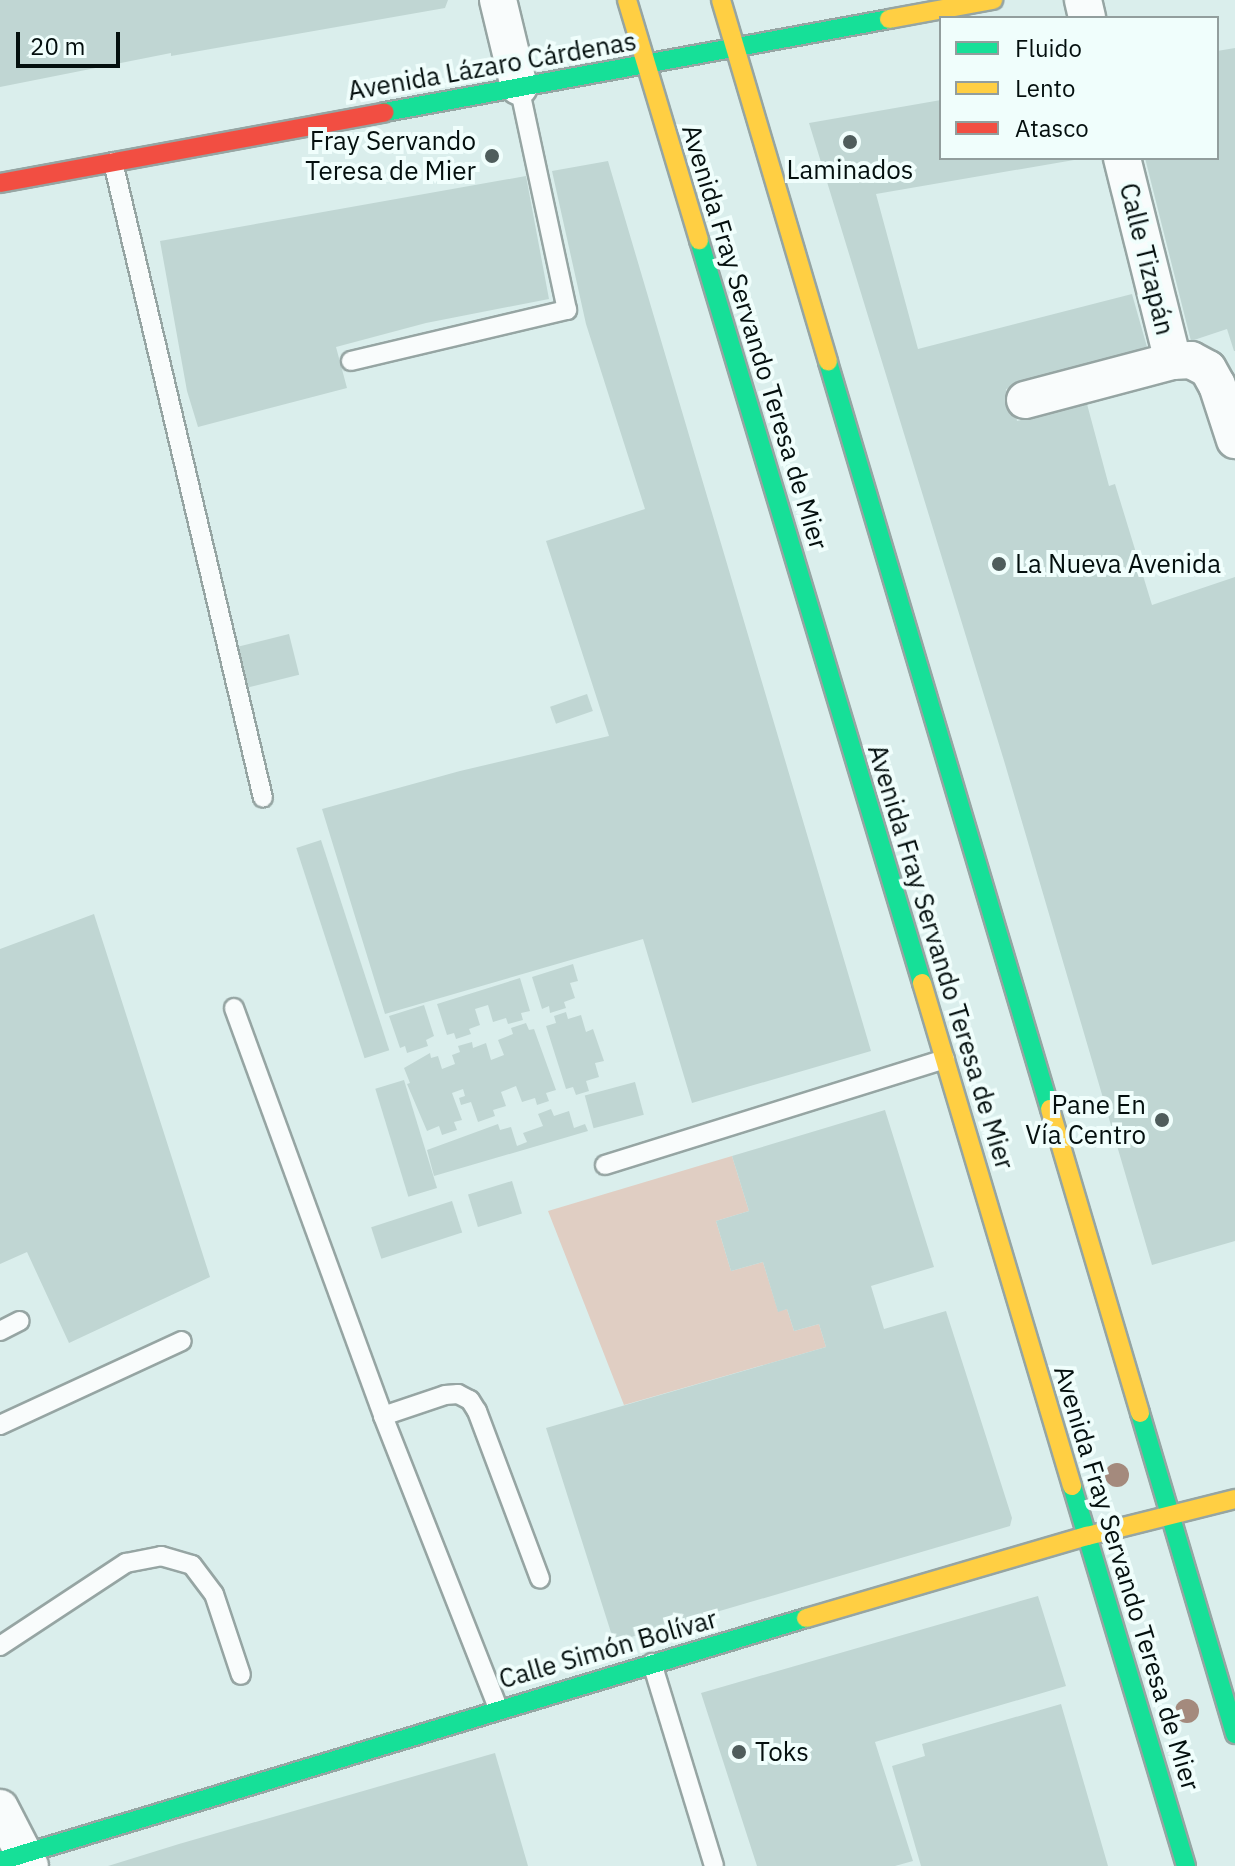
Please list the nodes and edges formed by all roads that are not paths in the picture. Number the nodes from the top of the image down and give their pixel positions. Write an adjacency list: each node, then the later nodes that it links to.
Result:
1 (498, 0): 7 (street)
2 (627, 0): 6 (main road, Avenida Fray Servando Teresa de Mier)
3 (721, 0): 5 (main road)
4 (993, 0): 5 (main road, Avenida Lázaro Cárdenas)
5 (735, 47): 6 (main road, Avenida Lázaro Cárdenas); 25 (main road)
6 (646, 64): 7 (main road, Avenida Lázaro Cárdenas); 17 (main road, Avenida Fray Servando Teresa de Mier)
7 (519, 87): 9 (main road, Avenida Lázaro Cárdenas); 11 (lane)
8 (1123, 160): 12 (street, Calle Tizapán)
9 (113, 162): 10 (main road, Avenida Lázaro Cárdenas); 15 (lane)
10 (0, 183)
11 (351, 361)
12 (1173, 361): 13 (street); 14 (street)
13 (1025, 400)
14 (1235, 440)
15 (263, 798)
16 (234, 1008): 22 (lane)
17 (945, 1059): 18 (lane); 26 (main road, Avenida Fray Servando Teresa de Mier)
18 (605, 1165)
19 (20, 1321): 20 (lane)
20 (0, 1331)
21 (182, 1341): 23 (lane)
22 (383, 1416): 27 (lane); 31 (lane)
23 (0, 1425)
24 (1235, 1499): 25 (main road, Calle Simón Bolívar)
25 (1169, 1516): 26 (main road, Calle Simón Bolívar); 32 (main road)
26 (1087, 1536): 29 (main road, Calle Simón Bolívar); 36 (main road, Avenida Fray Servando Teresa de Mier)
27 (540, 1579)
28 (0, 1646): 30 (lane)
29 (652, 1663): 31 (main road, Calle Simón Bolívar); 35 (lane)
30 (241, 1675)
31 (498, 1708): 34 (main road, Calle Simón Bolívar)
32 (1235, 1734)
33 (0, 1808): 34 (street)
34 (18, 1861)
35 (714, 1866)
36 (1186, 1866)

